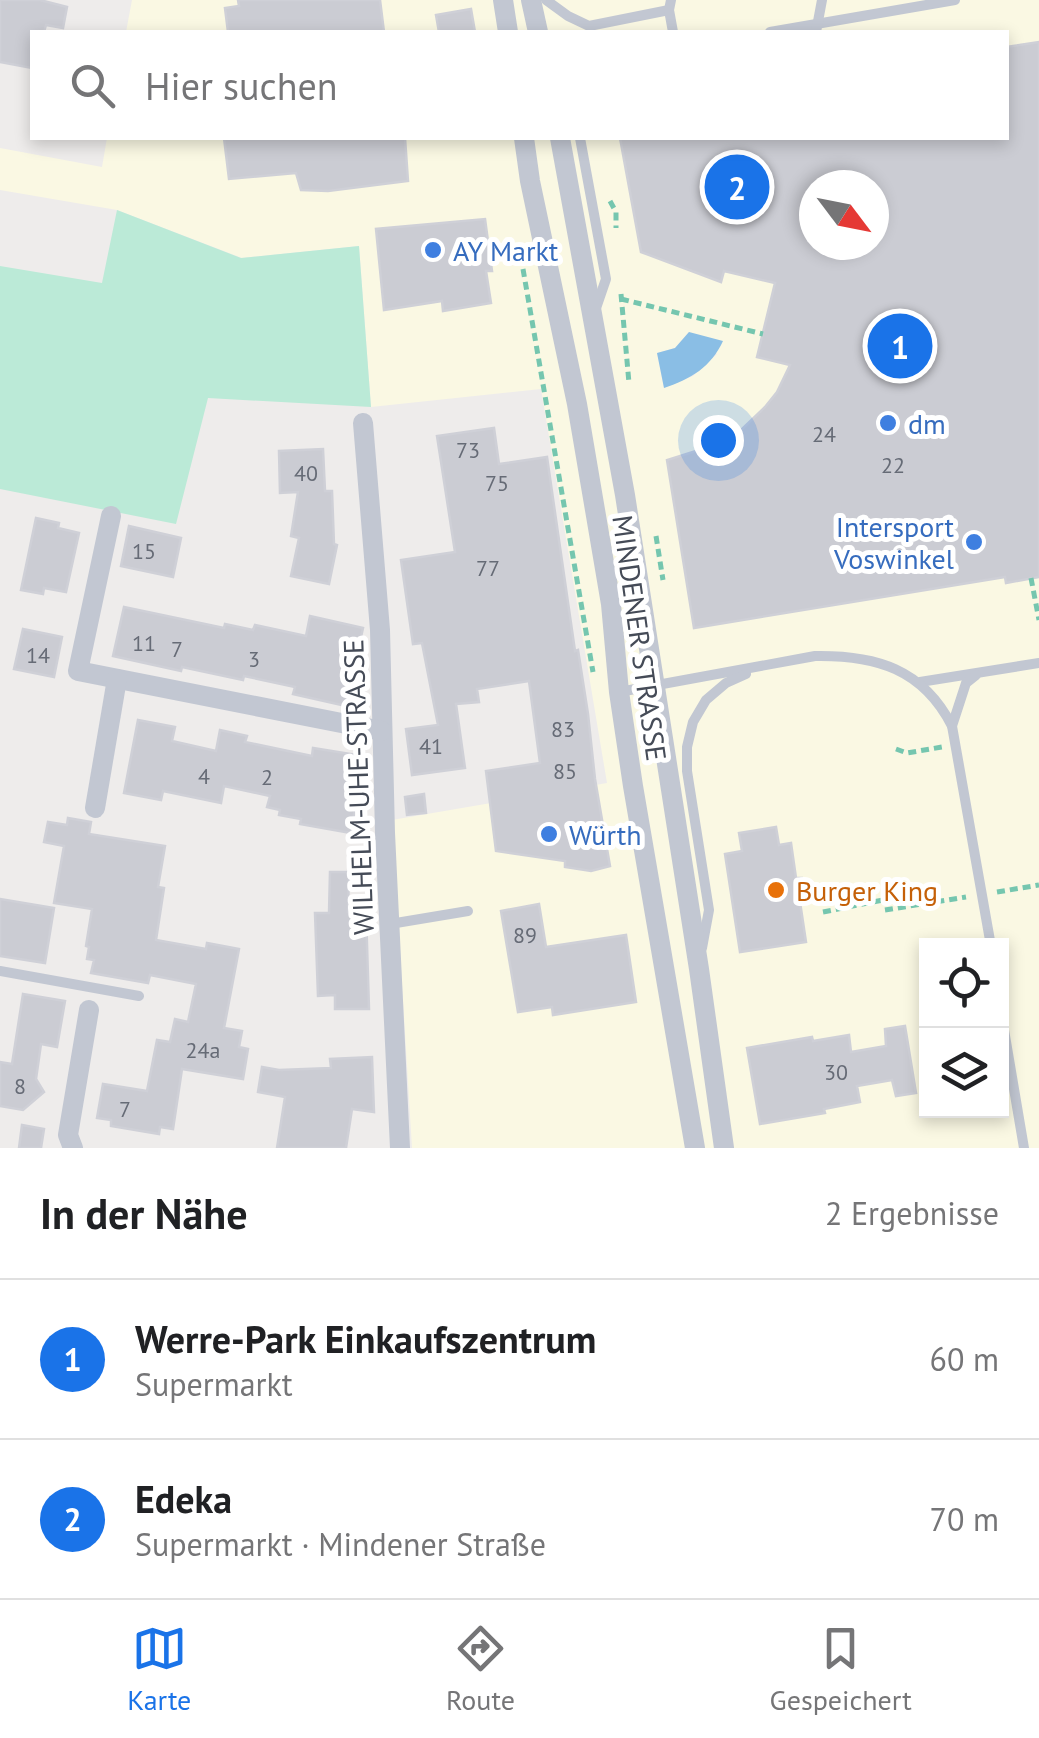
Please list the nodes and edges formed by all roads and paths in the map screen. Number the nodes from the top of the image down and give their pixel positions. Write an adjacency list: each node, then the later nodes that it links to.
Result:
1 (502, 0): 8 (street)
2 (531, 0): 9 (street)
3 (546, 0): 6 (lane)
4 (822, 0): 7 (lane)
5 (955, 0): 7 (lane)
6 (670, 5): 10 (lane)
7 (817, 28)
8 (508, 30)
9 (538, 30)
10 (673, 30)
11 (524, 140): 29 (street, MINDENER STRASSE)
12 (560, 140): 16 (street, MINDENER STRASSE)
13 (580, 140): 16 (lane)
14 (522, 258): 28 (path)
15 (621, 299): 17 (path)
16 (593, 317): 27 (street, MINDENER STRASSE)
17 (763, 334)
18 (363, 424): 31 (street, WILHELM-UHE-STRASSE)
19 (111, 516): 25 (street)
20 (1031, 578): 21 (path)
21 (1039, 620)
22 (1039, 663): 24 (lane)
23 (760, 666): 26 (lane); 27 (lane); 41 (lane)
24 (981, 672): 26 (lane); 30 (lane)
25 (117, 679): 31 (street); 32 (street)
26 (920, 682): 30 (lane)
27 (654, 686): 29 (lane); 41 (street, MINDENER STRASSE)
28 (596, 688)
29 (620, 692): 48 (street, MINDENER STRASSE)
30 (952, 726): 34 (lane)
31 (382, 732): 39 (street, WILHELM-UHE-STRASSE)
32 (95, 808)
33 (1039, 885): 34 (path)
34 (981, 894): 37 (path); 40 (lane)
35 (883, 900): 38 (path)
36 (468, 910): 39 (lane)
37 (885, 910)
38 (823, 912)
39 (390, 924): 47 (street, WILHELM-UHE-STRASSE)
40 (989, 938)
41 (698, 969): 49 (street, MINDENER STRASSE)
42 (0, 971): 43 (lane)
43 (139, 996)
44 (89, 1010): 46 (street)
45 (1004, 1028): 50 (lane)
46 (73, 1148)
47 (400, 1148)
48 (695, 1148)
49 (724, 1148)
50 (1024, 1148)

